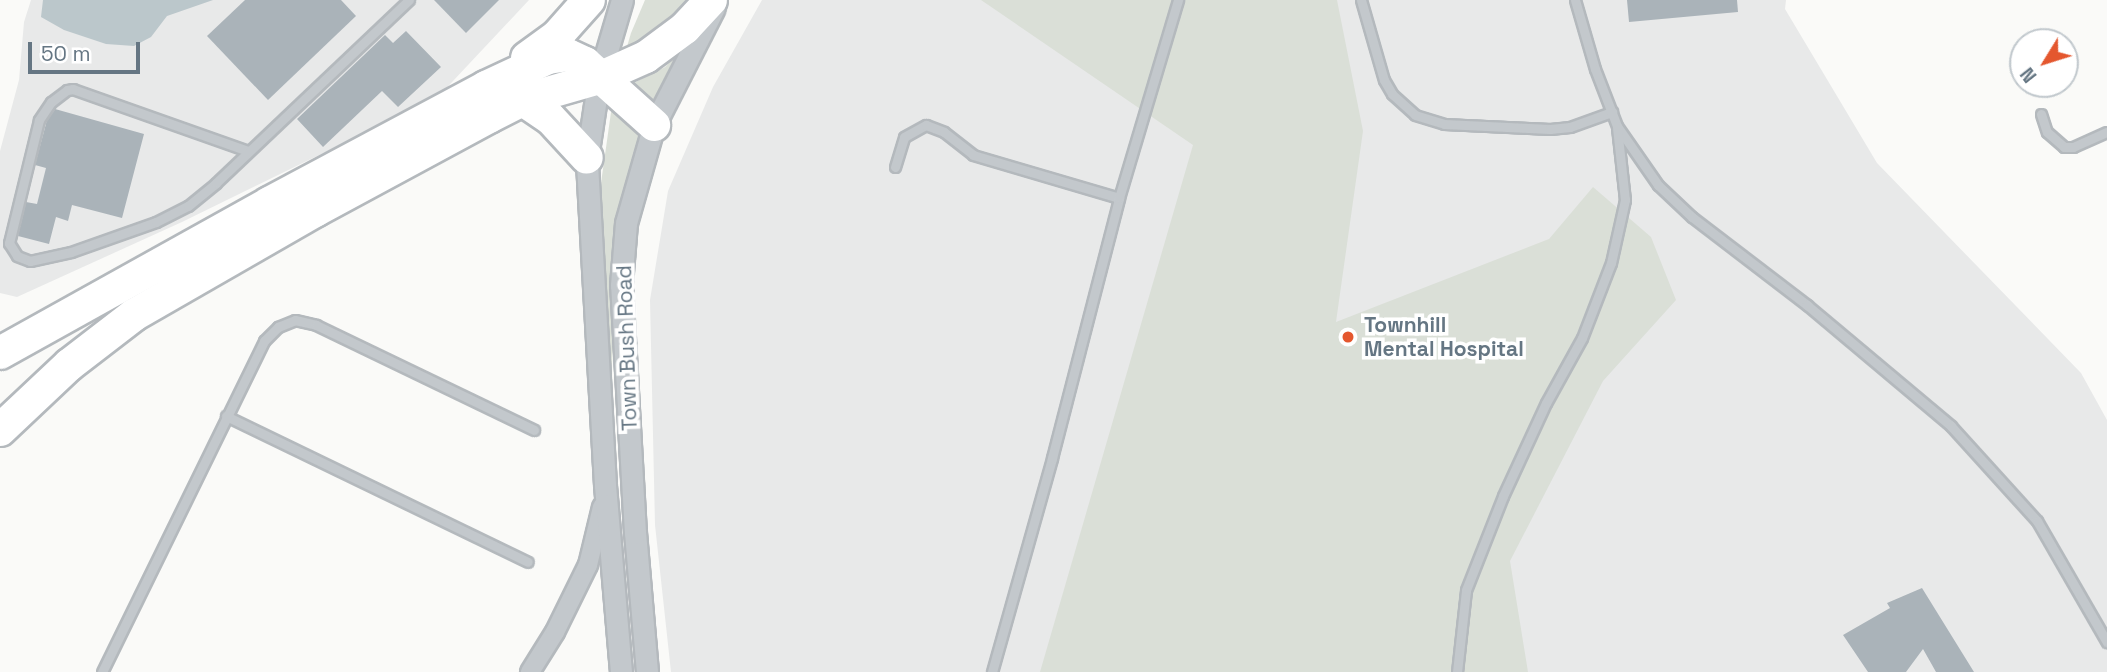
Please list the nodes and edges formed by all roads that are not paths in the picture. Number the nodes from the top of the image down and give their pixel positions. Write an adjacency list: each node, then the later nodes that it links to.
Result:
1 (409, 0): 17 (lane)
2 (589, 0): 10 (highway)
3 (622, 0): 9 (street, Town Bush Road)
4 (711, 0): 9 (highway)
5 (718, 0): 14 (street, Town Bush Road)
6 (1178, 0): 20 (lane)
7 (1362, 0): 12 (lane)
8 (1575, 0): 12 (lane)
9 (599, 78): 10 (highway); 11 (highway); 14 (highway); 18 (street, Town Bush Road)
10 (486, 87): 21 (highway)
11 (523, 100): 18 (highway); 23 (highway)
12 (1612, 112): 15 (lane)
13 (2041, 114): 16 (lane)
14 (654, 125): 27 (street, Town Bush Road)
15 (1617, 126): 28 (lane); 35 (lane)
16 (2107, 132)
17 (248, 151): 17 (lane)
18 (587, 158): 25 (street, Town Bush Road)
19 (895, 167): 20 (lane)
20 (1119, 198): 34 (lane)
21 (0, 353)
22 (226, 415): 24 (lane); 26 (lane); 29 (lane)
23 (0, 430)
24 (534, 430)
25 (605, 485): 30 (street); 31 (street, Town Bush Road)
26 (528, 562)
27 (643, 639): 32 (street); 33 (street, Town Bush Road)
28 (2107, 642)
29 (102, 672)
30 (530, 672)
31 (621, 672)
32 (639, 672)
33 (647, 672)
34 (992, 672)
35 (1457, 672)

